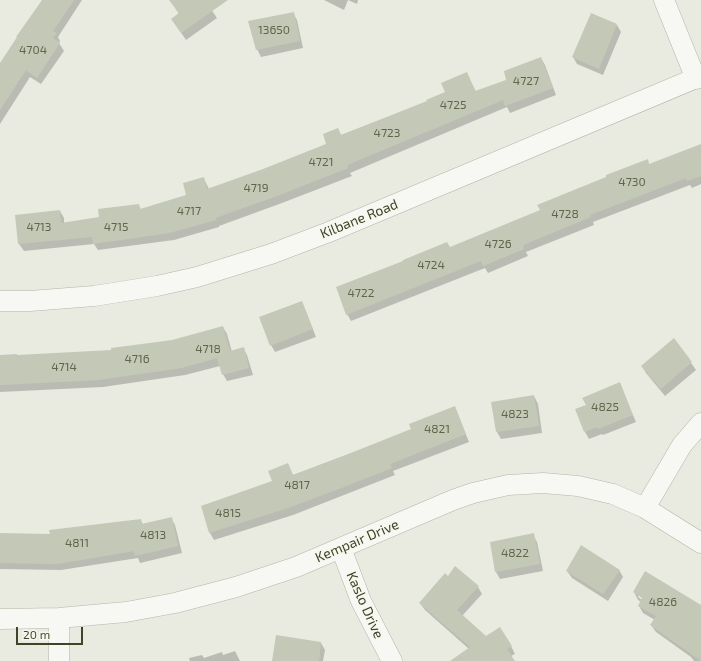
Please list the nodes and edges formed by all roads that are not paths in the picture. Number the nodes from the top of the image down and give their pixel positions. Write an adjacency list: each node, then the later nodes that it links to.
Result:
1 (664, 0): 2 (street)
2 (698, 78): 3 (street, Kilbane Road)
3 (0, 300)
4 (701, 423): 5 (street)
5 (645, 508): 6 (street, Kempair Drive); 7 (street, Kempair Drive)
6 (701, 543)
7 (341, 548): 8 (street, Kempair Drive); 11 (street, Kaslo Drive)
8 (59, 618): 9 (street, Kempair Drive); 10 (street)
9 (0, 619)
10 (59, 661)
11 (392, 661)

